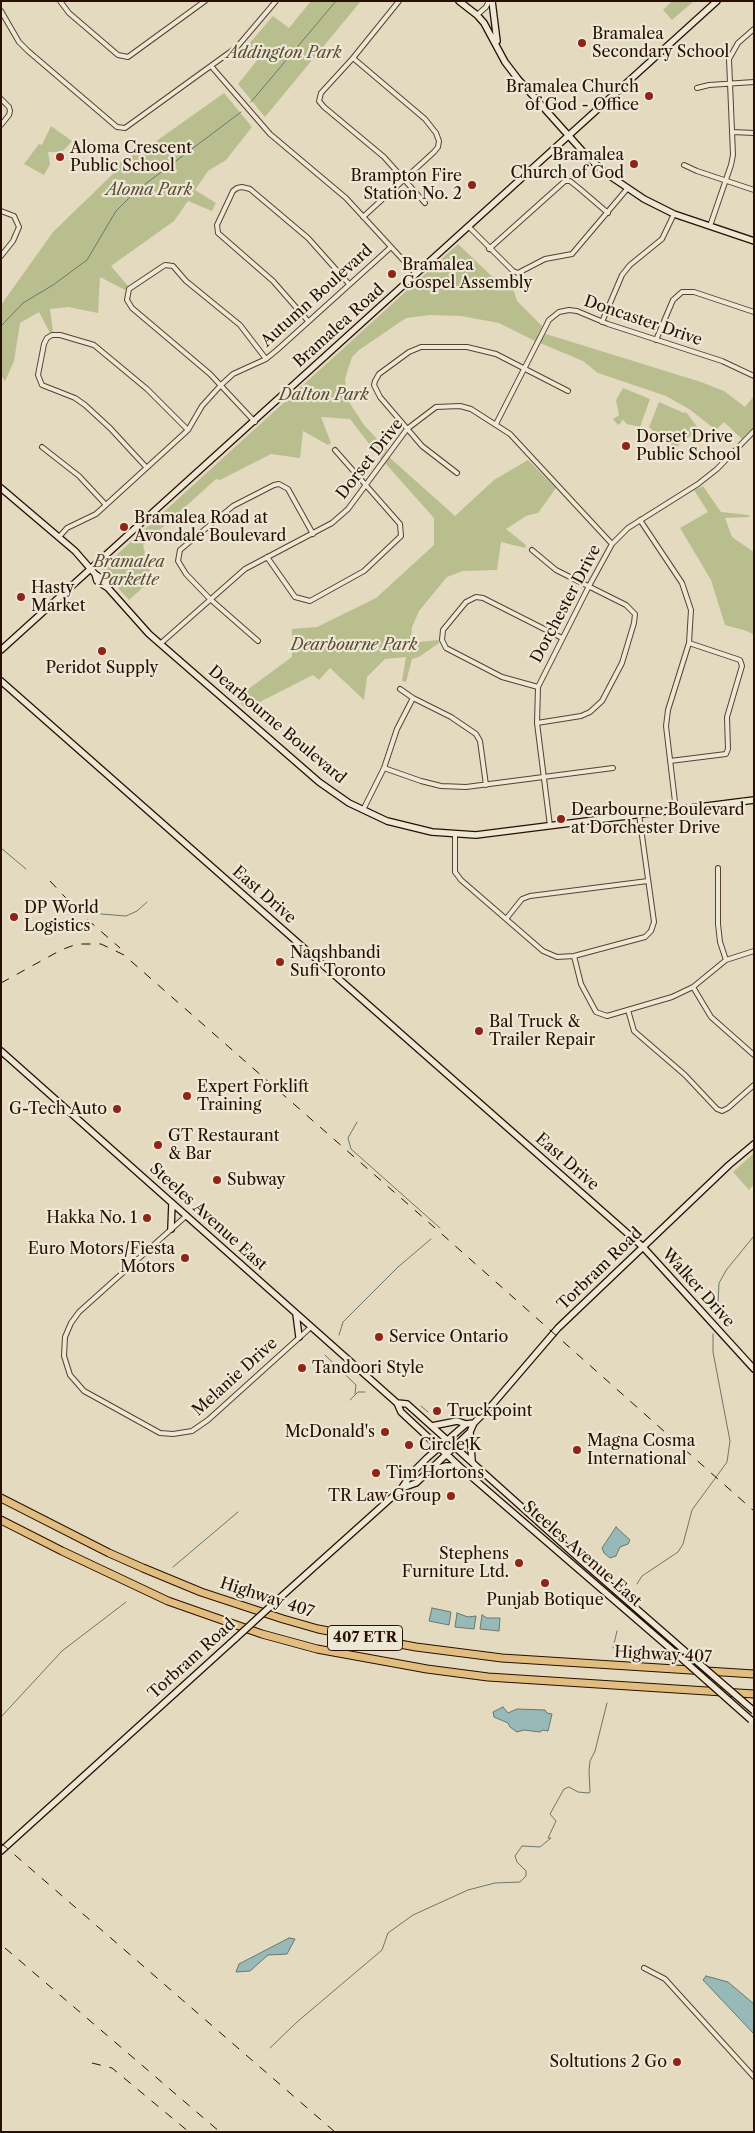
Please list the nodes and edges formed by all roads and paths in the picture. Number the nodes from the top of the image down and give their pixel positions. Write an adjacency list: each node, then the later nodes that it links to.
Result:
1 (60, 1): 2 (street)
2 (205, 1)
3 (276, 1): 13 (street)
4 (399, 1): 12 (street)
5 (459, 1): 9 (main road)
6 (490, 1): 9 (street); 11 (main road)
7 (717, 1): 21 (main road, Bramalea Road)
8 (1, 10): 13 (street)
9 (477, 15): 11 (main road)
10 (754, 29): 15 (street)
11 (498, 48): 21 (main road)
12 (353, 58): 23 (street); 23 (street)
13 (211, 66): 31 (street)
14 (754, 82): 15 (street)
15 (730, 84): 16 (street); 19 (street)
16 (697, 88)
17 (1, 98): 18 (street)
18 (1, 125)
19 (733, 132): 20 (street); 24 (street)
20 (754, 133)
21 (569, 136): 25 (main road); 33 (main road, Bramalea Road)
22 (684, 165): 24 (street)
23 (404, 180): 27 (street); 31 (street)
24 (726, 181): 26 (street); 32 (street)
25 (627, 189): 29 (street); 30 (main road)
26 (754, 190)
27 (425, 202)
28 (1, 211): 37 (street)
29 (608, 213): 36 (street); 36 (street)
30 (674, 214): 32 (main road); 42 (street)
31 (363, 217): 35 (street)
32 (710, 226): 34 (main road)
33 (469, 227): 36 (street); 38 (main road, Bramalea Road)
34 (754, 241)
35 (391, 247): 38 (street); 39 (street, Autumn Boulevard)
36 (489, 249)
37 (1, 256)
38 (416, 274): 49 (main road, Bramalea Road)
39 (350, 284): 41 (street, Autumn Boulevard); 41 (street)
40 (754, 312): 43 (street)
41 (308, 321): 44 (street, Autumn Boulevard)
42 (602, 322): 43 (street, Doncaster Drive); 45 (street, Doncaster Drive)
43 (656, 340): 46 (street, Doncaster Drive)
44 (266, 359): 47 (street, Autumn Boulevard); 47 (street)
45 (524, 368): 48 (street); 50 (street, Doncaster Drive); 51 (street)
46 (754, 376)
47 (221, 385): 49 (street); 52 (street, Autumn Boulevard)
48 (568, 391)
49 (254, 422): 67 (main road, Bramalea Road)
50 (496, 424): 51 (street, Dorset Drive); 64 (street, Dorset Drive)
51 (407, 429): 57 (street); 58 (street, Dorset Drive)
52 (188, 430): 56 (street, Autumn Boulevard); 56 (street)
53 (754, 431): 61 (street, Dorchester Drive)
54 (42, 447): 60 (street)
55 (335, 450): 58 (street)
56 (146, 467): 60 (street, Autumn Boulevard)
57 (457, 473)
58 (366, 485): 62 (street, Dorset Drive); 66 (street)
59 (1, 488): 63 (main road, Dearbourne Boulevard)
60 (106, 505): 63 (street, Autumn Boulevard)
61 (640, 520): 64 (street, Dorchester Drive); 72 (street)
62 (313, 534): 66 (street, Dorset Drive); 69 (street)
63 (59, 537): 67 (main road, Dearbourne Boulevard)
64 (612, 544): 68 (street, Dorchester Drive)
65 (532, 550): 68 (street)
66 (267, 557): 69 (street, Dorset Drive)
67 (90, 569): 73 (main road, Dearbourne Boulevard); 74 (main road, Bramalea Road)
68 (589, 586): 70 (street, Dorchester Drive); 79 (street)
69 (210, 599): 71 (street); 73 (street, Dorset Drive)
70 (562, 638): 76 (street, Dorchester Drive); 76 (street)
71 (258, 641)
72 (689, 643): 80 (street); 80 (street)
73 (160, 644): 88 (main road, Dearbourne Boulevard)
74 (1, 650)
75 (1, 682): 108 (main road, East Drive)
76 (538, 687): 79 (street, Dorchester Drive)
77 (400, 689): 78 (street)
78 (413, 698): 81 (street); 84 (street)
79 (537, 723): 83 (street, Dorchester Drive)
80 (670, 761): 89 (street)
81 (384, 768): 84 (street); 88 (street)
82 (613, 768): 83 (street)
83 (544, 778): 84 (street); 91 (street, Dorchester Drive)
84 (486, 785)
85 (754, 799): 86 (main road)
86 (740, 802): 87 (main road); 89 (main road, Dearbourne Boulevard)
87 (754, 806)
88 (363, 810): 92 (main road, Dearbourne Boulevard)
89 (676, 810): 90 (main road, Dearbourne Boulevard)
90 (639, 814): 91 (main road, Dearbourne Boulevard); 94 (street)
91 (550, 826): 92 (main road, Dearbourne Boulevard)
92 (455, 835): 95 (street)
93 (718, 868): 98 (street)
94 (648, 881): 95 (street); 97 (street)
95 (506, 919): 97 (street)
96 (754, 951): 98 (street)
97 (574, 956): 100 (street)
98 (726, 960): 99 (street)
99 (692, 987): 100 (street); 102 (street)
100 (628, 1010): 103 (street)
101 (1, 1051): 105 (main road, Steeles Avenue East)
102 (754, 1055)
103 (754, 1085)
104 (754, 1144): 108 (main road, Torbram Road)
105 (172, 1203): 106 (main road, Steeles Avenue East); 107 (main road)
106 (186, 1216): 107 (street, Melanie Drive); 109 (main road, Steeles Avenue East)
107 (171, 1229): 111 (street, Melanie Drive)
108 (643, 1247): 112 (main road, Walker Drive); 114 (main road, Torbram Road)
109 (296, 1314): 110 (main road, Steeles Avenue East); 111 (main road)
110 (312, 1327): 111 (street, Melanie Drive); 113 (main road, Steeles Avenue East)
111 (300, 1337)
112 (754, 1369)
113 (397, 1403): 116 (main road, Steeles Avenue East); 120 (main road, Steeles Avenue East)
114 (474, 1423): 115 (main road); 117 (main road, Torbram Road)
115 (466, 1424): 116 (main road); 118 (main road, Torbram Road)
116 (432, 1426): 118 (main road, Steeles Avenue East)
117 (470, 1432): 119 (main road, Torbram Road); 122 (main road)
118 (448, 1440): 119 (main road, Steeles Avenue East); 120 (main road, Torbram Road)
119 (455, 1446): 121 (main road, Torbram Road); 122 (main road, Steeles Avenue East)
120 (439, 1447): 121 (main road, Steeles Avenue East); 125 (main road, Torbram Road)
121 (446, 1454): 123 (main road, Steeles Avenue East); 124 (main road, Torbram Road)
122 (472, 1462): 130 (main road, Steeles Avenue East, bridge)
123 (459, 1466): 124 (main road); 131 (main road, Steeles Avenue East, bridge)
124 (426, 1474): 125 (main road, Torbram Road)
125 (402, 1488): 132 (main road, Torbram Road, bridge)
126 (1, 1498): 128 (highway, Highway 407 / 407 ETR)
127 (1, 1520): 129 (highway, Highway 407 / 407 ETR)
128 (754, 1674)
129 (754, 1694)
130 (754, 1711)
131 (752, 1721)
132 (1, 1851)
133 (644, 1968): 134 (street)
134 (754, 2077)

